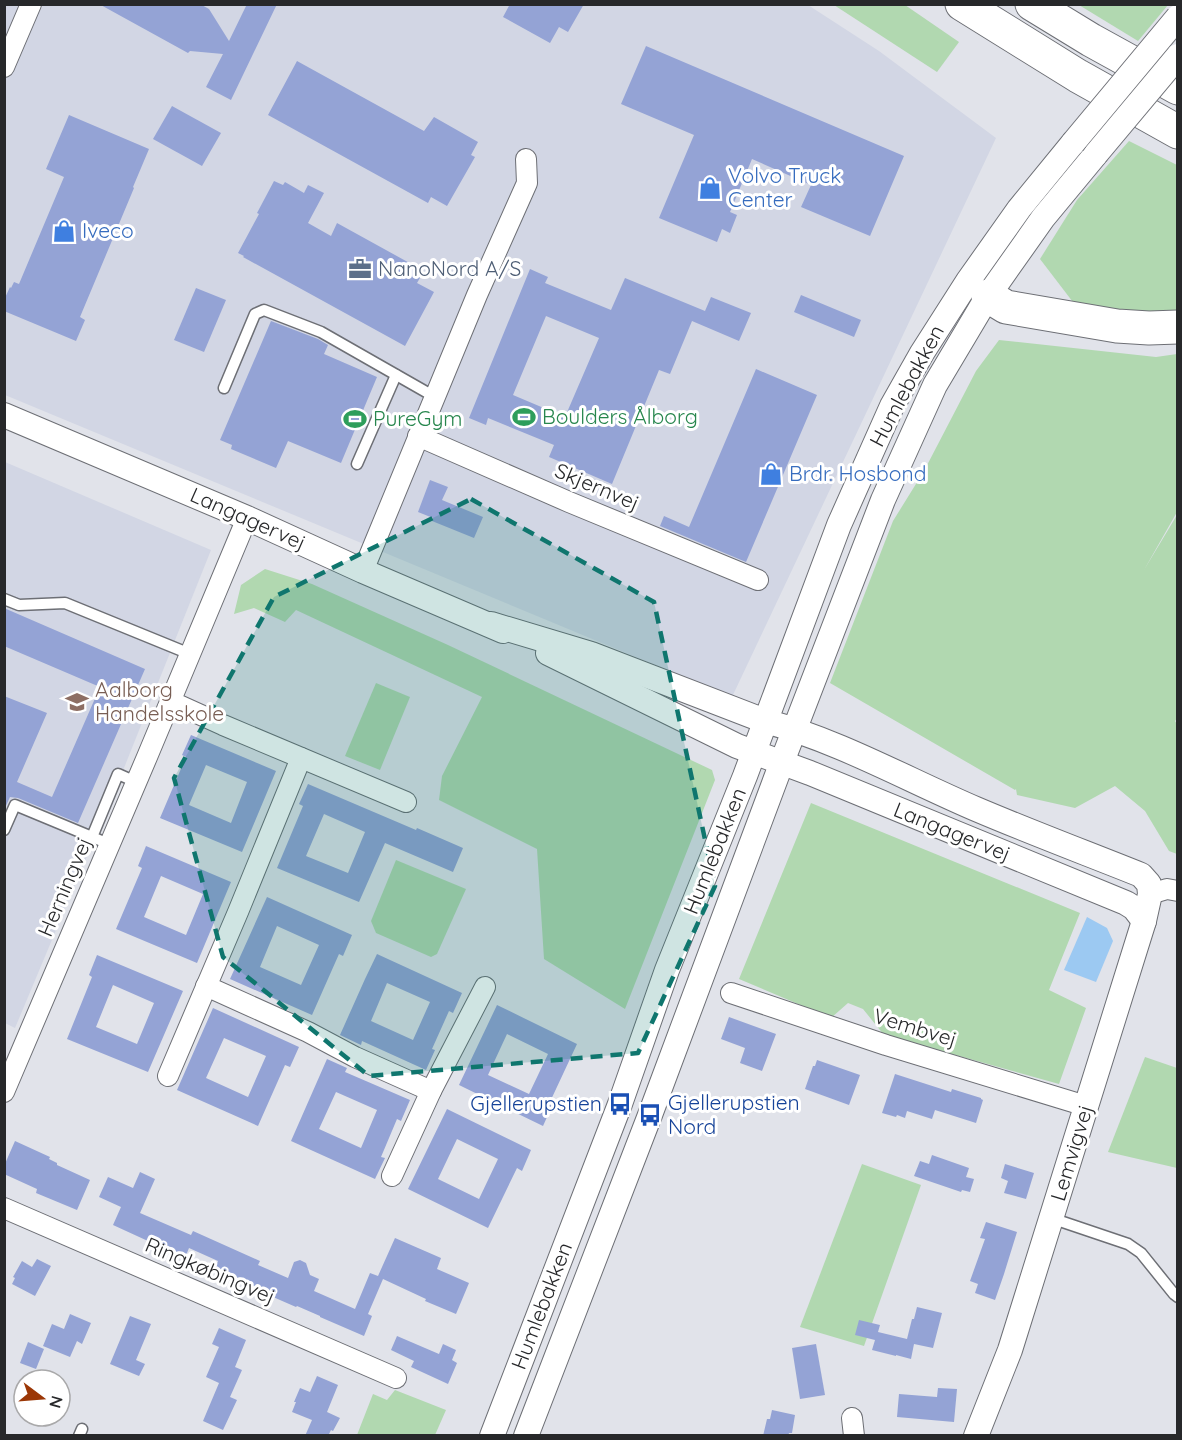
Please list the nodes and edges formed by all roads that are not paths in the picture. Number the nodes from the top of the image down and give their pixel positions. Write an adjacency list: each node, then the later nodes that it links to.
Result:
1 (31, 4): 6 (street)
2 (962, 4): 8 (highway)
3 (1032, 4): 7 (highway)
4 (1178, 17): 10 (street, Humlebakken, bridge)
5 (1178, 56): 10 (street, Humlebakken, bridge)
6 (4, 67)
7 (1178, 88)
8 (1178, 132)
9 (526, 159): 14 (street)
10 (978, 288): 11 (highway); 25 (street, Humlebakken); 26 (street, Humlebakken)
11 (1178, 327)
12 (396, 375): 13 (lane); 14 (lane); 17 (lane)
13 (224, 388)
14 (435, 397): 16 (street)
15 (4, 415): 18 (street, Langagervej)
16 (418, 436): 19 (street); 20 (street, Skjernvej)
17 (357, 464)
18 (247, 518): 19 (street, Langagervej); 23 (street, Herningvej)
19 (363, 570): 22 (street, Langagervej)
20 (758, 580)
21 (4, 599): 23 (lane)
22 (491, 624): 25 (street, Langagervej); 25 (street, Langagervej)
23 (190, 654): 24 (street, Herningvej)
24 (170, 701): 27 (street); 30 (street, Herningvej)
25 (760, 736): 26 (street, Langagervej); 26 (street); 46 (street, Humlebakken)
26 (789, 745): 32 (street, Langagervej); 33 (street, Langagervej); 47 (street, Humlebakken)
27 (301, 758): 28 (street); 34 (street)
28 (406, 802)
29 (4, 830): 30 (lane)
30 (101, 841): 39 (street, Herningvej)
31 (1178, 891): 32 (street)
32 (1150, 894): 33 (street, Lemvigvej)
33 (1144, 921): 40 (street, Lemvigvej)
34 (206, 986): 37 (street); 38 (street)
35 (485, 987): 38 (street)
36 (731, 993): 40 (street, Vembvej)
37 (168, 1076)
38 (431, 1091): 41 (street)
39 (4, 1092)
40 (1086, 1106): 43 (street, Lemvigvej)
41 (392, 1176)
42 (4, 1208): 45 (street, Ringkøbingvej)
43 (1051, 1218): 44 (lane); 48 (street, Lemvigvej)
44 (1178, 1297)
45 (396, 1378)
46 (492, 1436)
47 (526, 1436)
48 (976, 1436)

